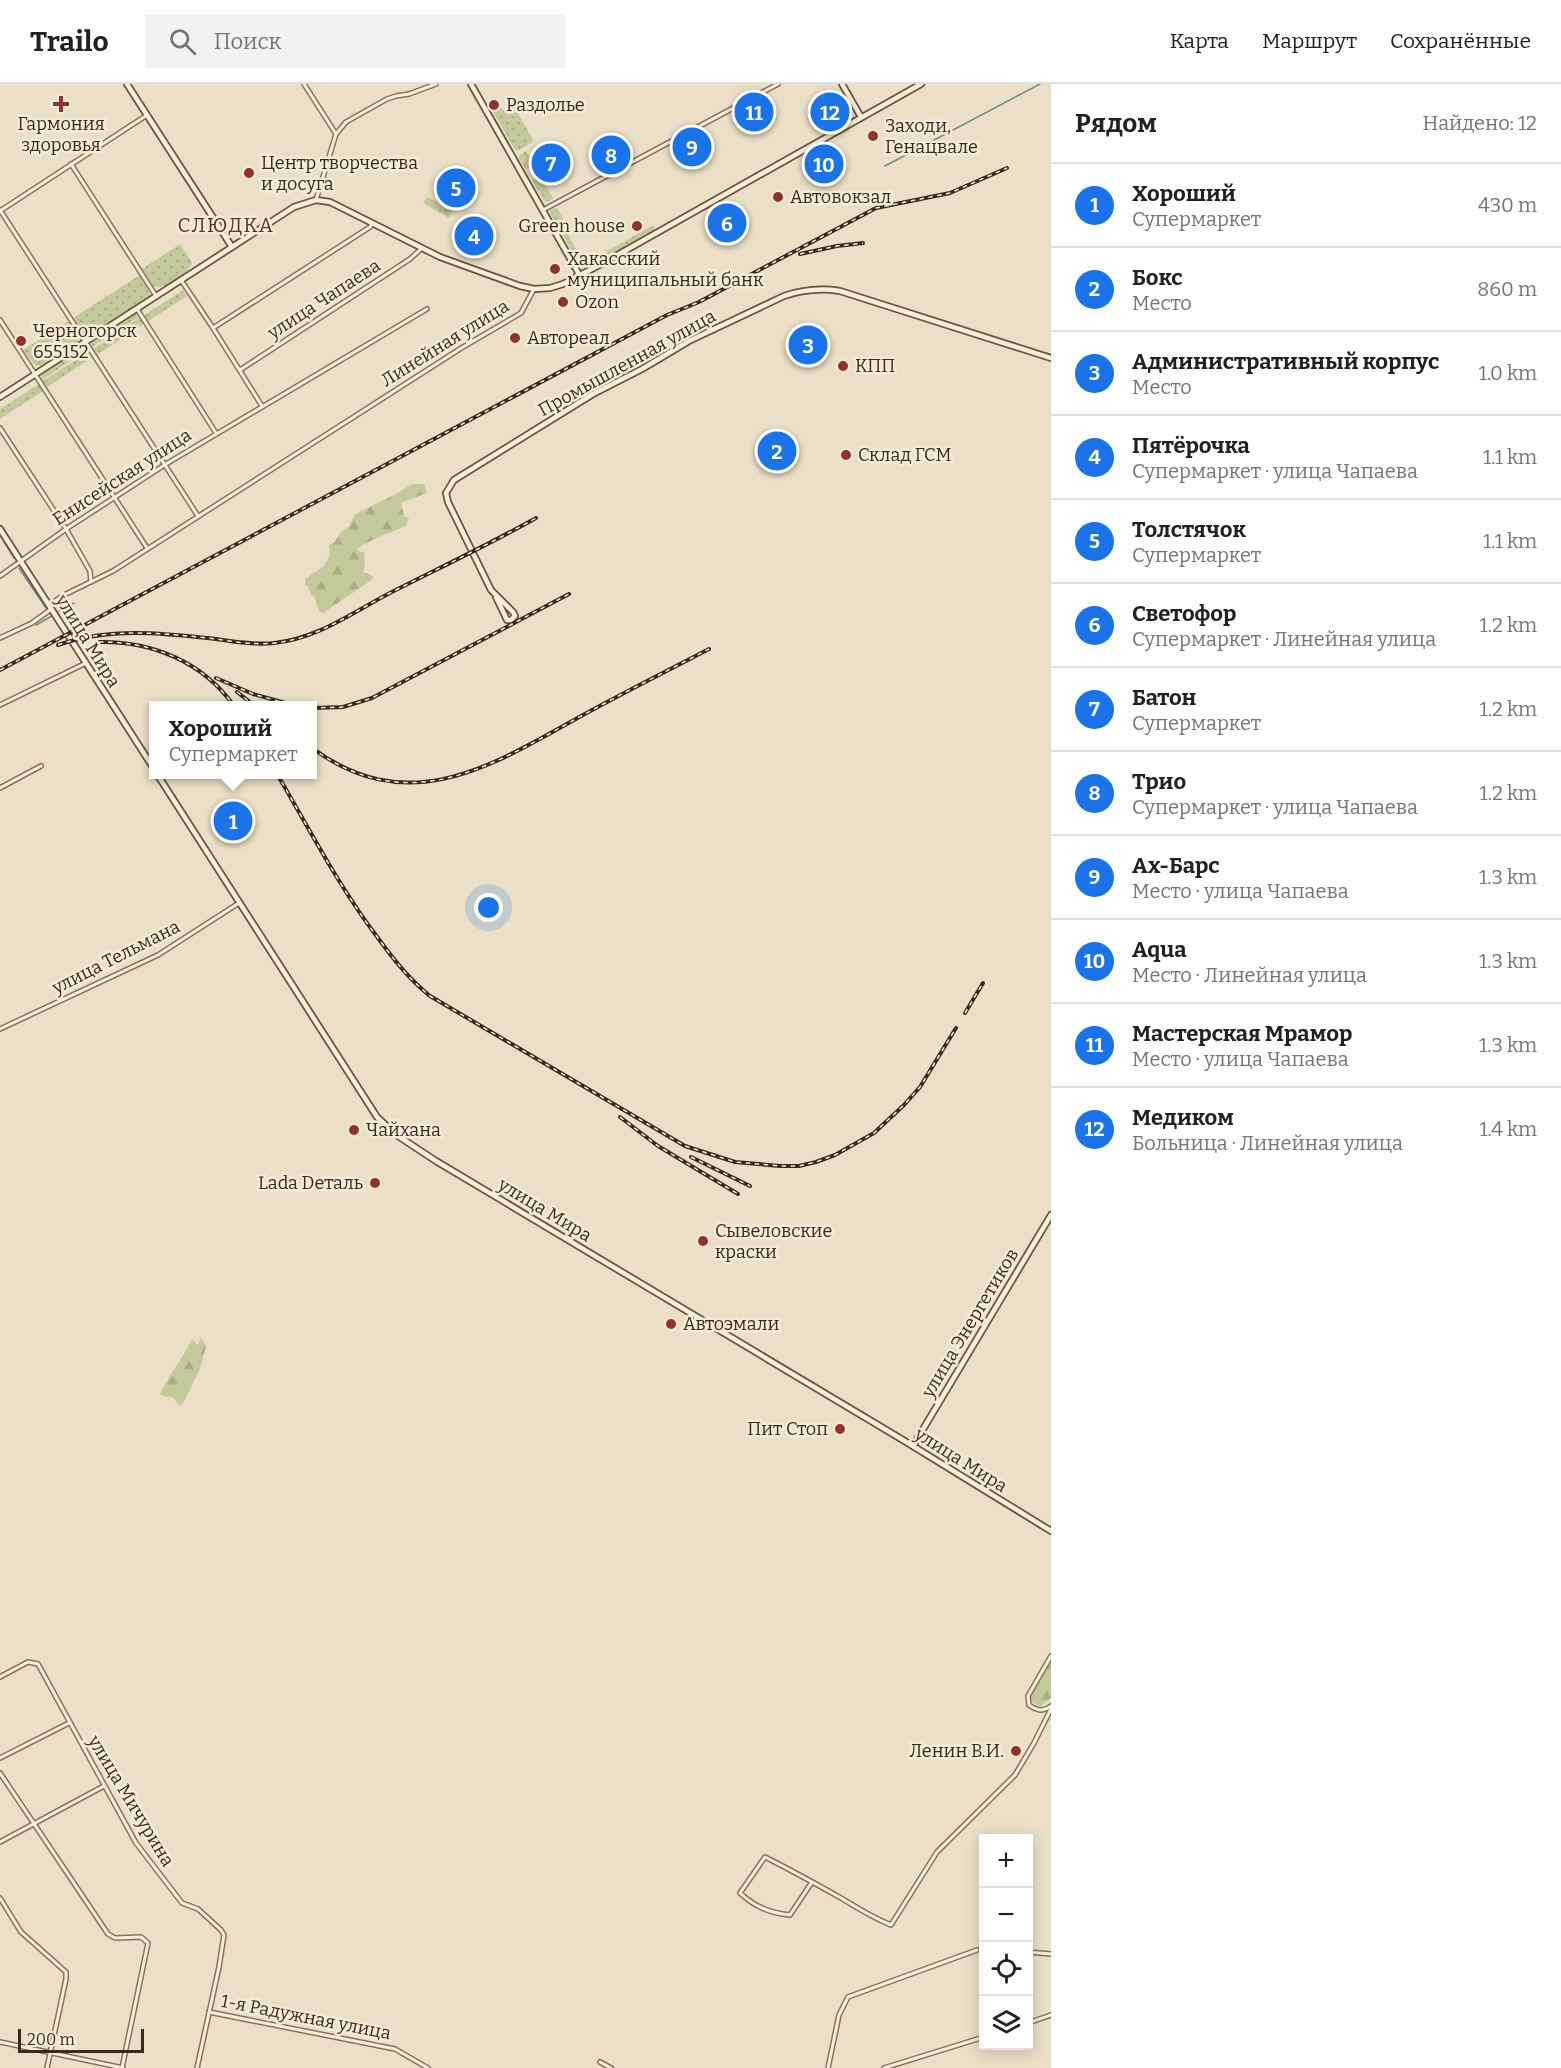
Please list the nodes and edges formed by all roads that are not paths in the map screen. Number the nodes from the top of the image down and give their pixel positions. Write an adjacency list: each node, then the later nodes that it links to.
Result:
1 (127, 84): 8 (main road)
2 (304, 84): 10 (street)
3 (435, 84): 10 (street)
4 (471, 84): 13 (main road)
5 (778, 84): 13 (street)
6 (842, 84): 9 (main road)
7 (921, 84): 9 (main road)
8 (147, 115): 11 (street); 16 (main road)
9 (861, 117): 18 (main road)
10 (336, 134): 12 (street)
11 (71, 164): 14 (street); 21 (street)
12 (316, 200): 15 (main road); 16 (main road)
13 (543, 210): 18 (main road)
14 (0, 211): 26 (street)
15 (373, 223): 17 (main road); 25 (street, улица Чапаева)
16 (232, 247): 19 (main road)
17 (422, 248): 20 (main road); 28 (street, улица Чапаева)
18 (580, 276): 20 (main road)
19 (181, 280): 21 (main road); 25 (street)
20 (534, 289): 37 (street, Линейная улица)
21 (156, 297): 22 (main road)
22 (136, 309): 26 (main road); 34 (street)
23 (427, 309): 32 (street, Енисейская улица)
24 (0, 320): 29 (street)
25 (213, 328): 28 (street)
26 (85, 342): 29 (main road); 35 (street)
27 (1051, 358): 44 (main road, Промышленная улица)
28 (240, 370): 32 (street)
29 (36, 374): 31 (main road); 36 (street)
30 (0, 390): 31 (street)
31 (2, 396)
32 (262, 406): 34 (street, Енисейская улица)
33 (0, 428): 39 (street)
34 (216, 433): 35 (street, Енисейская улица)
35 (166, 464): 36 (street, Енисейская улица); 37 (street)
36 (115, 498): 39 (street, Енисейская улица); 40 (street)
37 (198, 516): 40 (street, Линейная улица)
38 (0, 528): 41 (main road, улица Мира)
39 (66, 529): 41 (street, Енисейская улица); 43 (street)
40 (148, 548): 43 (street, Линейная улица)
41 (21, 562): 42 (street, Енисейская улица); 45 (main road, улица Мира)
42 (0, 576)
43 (91, 582): 45 (street, Линейная улица)
44 (496, 597): 44 (main road, Промышленная улица)
45 (50, 607): 46 (street, Линейная улица); 47 (main road, улица Мира)
46 (0, 638)
47 (86, 663): 48 (street); 49 (main road, улица Мира)
48 (0, 705)
49 (149, 763)
50 (40, 766): 52 (street)
51 (160, 779): 53 (main road, улица Мира)
52 (0, 788)
53 (241, 902): 54 (street, улица Тельмана); 56 (main road, улица Мира)
54 (0, 1029)
55 (1051, 1215): 56 (main road, улица Энергетиков)
56 (913, 1446): 57 (main road, улица Мира)
57 (1051, 1531)
58 (1051, 1656): 60 (street)
59 (0, 1677): 61 (street, улица Мичурина)
60 (1051, 1708): 67 (street)
61 (69, 1723): 62 (street); 64 (street, улица Мичурина)
62 (0, 1758)
63 (0, 1773): 65 (street)
64 (104, 1786): 65 (street); 72 (street, улица Мичурина)
65 (34, 1823): 66 (street); 80 (street)
66 (0, 1842)
67 (812, 1882): 67 (street)
68 (0, 1898): 77 (street)
69 (977, 1950): 84 (street)
70 (1033, 1952): 71 (street)
71 (1051, 1954)
72 (209, 2012): 81 (street); 82 (street, 1-я Радужная улица)
73 (1051, 2015): 74 (street)
74 (1033, 2022)
75 (979, 2039): 85 (street)
76 (0, 2042): 77 (street)
77 (50, 2053): 79 (street); 80 (street)
78 (600, 2062): 83 (street)
79 (47, 2068)
80 (122, 2068)
81 (197, 2068)
82 (428, 2068)
83 (611, 2068)
84 (828, 2068)
85 (884, 2068)

